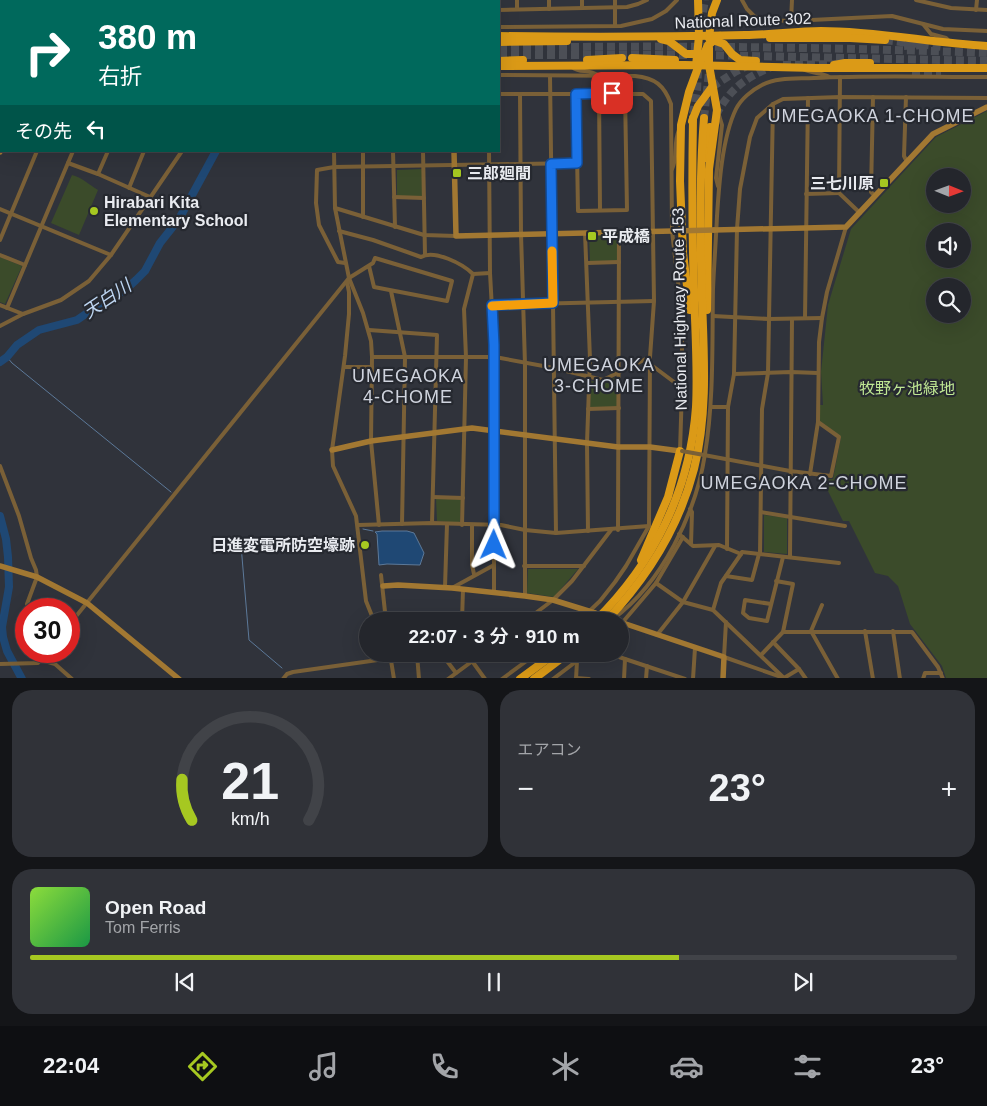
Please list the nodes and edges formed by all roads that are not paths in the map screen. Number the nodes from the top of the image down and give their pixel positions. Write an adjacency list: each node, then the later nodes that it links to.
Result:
1 (517, 0): 18 (street)
2 (549, 0): 16 (street)
3 (582, 0): 17 (street)
4 (614, 0): 15 (street)
5 (646, 0): 15 (street)
6 (677, 0): 24 (street)
7 (698, 0): 30 (highway)
8 (717, 0): 32 (highway)
9 (742, 0): 22 (street)
10 (792, 0): 22 (street)
11 (916, 0): 14 (street)
12 (944, 0): 14 (street)
13 (977, 0): 20 (street)
14 (944, 6): 20 (street)
15 (615, 7): 17 (street); 24 (street)
16 (550, 8): 17 (street); 18 (street)
17 (582, 8)
18 (517, 9): 19 (street)
19 (500, 10)
20 (976, 10): 21 (street)
21 (987, 10)
22 (791, 21): 23 (street)
23 (923, 24): 26 (street); 35 (street)
24 (615, 26): 25 (street)
25 (500, 27)
26 (987, 32)
27 (748, 35): 32 (highway, National Route 302); 33 (highway); 35 (highway, National Route 302)
28 (500, 36): 29 (highway, National Route 302)
29 (592, 36): 31 (highway, National Route 302); 34 (highway)
30 (699, 36): 31 (highway, National Route 302); 32 (highway, National Route 302); 39 (highway)
31 (646, 38): 39 (highway)
32 (712, 39): 39 (highway); 44 (highway); 47 (highway)
33 (885, 40)
34 (500, 42)
35 (951, 43): 36 (highway, National Route 302)
36 (970, 45): 37 (highway, National Route 302); 38 (highway)
37 (987, 46)
38 (987, 51)
39 (701, 55): 43 (highway); 44 (highway)
40 (500, 61): 43 (highway)
41 (960, 64): 48 (highway)
42 (568, 65): 43 (highway); 45 (highway); 52 (street)
43 (693, 65): 44 (highway); 74 (highway)
44 (709, 65): 46 (highway); 56 (highway)
45 (500, 66)
46 (780, 66): 47 (highway); 56 (highway)
47 (800, 68): 48 (highway); 53 (street)
48 (815, 68): 49 (highway)
49 (987, 68)
50 (500, 75): 51 (street)
51 (550, 76): 52 (street); 61 (street)
52 (600, 76): 97 (street)
53 (829, 77): 54 (street); 100 (street)
54 (840, 77): 55 (street); 63 (street)
55 (987, 77)
56 (713, 86): 70 (highway); 144 (highway)
57 (599, 93): 58 (street); 62 (street); 109 (street)
58 (625, 93): 109 (street); 121 (street)
59 (500, 94): 60 (street)
60 (520, 94): 61 (street); 89 (street)
61 (550, 94): 62 (street); 90 (street)
62 (576, 94): 87 (street)
63 (840, 97): 64 (street); 66 (street); 101 (street)
64 (873, 97): 65 (street); 103 (street)
65 (906, 97): 67 (street); 86 (street)
66 (808, 98): 68 (street); 102 (street)
67 (987, 98)
68 (773, 104): 117 (street); 119 (street)
69 (987, 107): 86 (street)
70 (717, 110): 100 (street); 163 (highway)
71 (693, 118): 163 (highway, National Highway Route 153)
72 (704, 118): 141 (highway, National Highway Route 153)
73 (712, 123): 141 (highway)
74 (681, 125): 97 (street); 144 (highway)
75 (37, 152): 111 (street)
76 (73, 152): 88 (street)
77 (108, 152): 98 (street)
78 (144, 152): 99 (street)
79 (181, 152): 104 (street)
80 (334, 152): 95 (street)
81 (363, 152): 96 (street)
82 (393, 152): 93 (street)
83 (423, 152): 94 (street)
84 (454, 152): 91 (street)
85 (489, 152): 92 (street)
86 (907, 162): 103 (street)
87 (577, 163): 90 (street); 109 (street)
88 (68, 164): 98 (street); 113 (street)
89 (521, 164): 90 (street); 92 (street); 125 (street)
90 (551, 164): 126 (street)
91 (455, 165): 92 (street); 94 (street); 129 (street)
92 (489, 165): 128 (street)
93 (394, 166): 94 (street); 96 (street); 105 (street)
94 (423, 166): 106 (street)
95 (334, 167): 96 (street); 107 (street); 135 (street)
96 (363, 167): 112 (street)
97 (671, 172): 122 (street)
98 (98, 174): 99 (street)
99 (129, 188): 104 (street)
100 (719, 188): 118 (street)
101 (839, 193): 102 (street); 110 (street)
102 (806, 194): 116 (street)
103 (875, 196): 110 (street)
104 (150, 197): 132 (street)
105 (394, 198): 106 (street); 114 (street)
106 (424, 198): 127 (street)
107 (334, 208): 112 (street); 120 (street)
108 (0, 209): 111 (street)
109 (600, 210)
110 (860, 213): 115 (street)
111 (12, 214): 113 (street); 130 (street)
112 (363, 218): 114 (street)
113 (41, 226): 132 (street); 137 (street)
114 (395, 227): 127 (street)
115 (846, 227): 116 (street); 157 (street)
116 (806, 228): 117 (street); 156 (street)
117 (770, 229): 119 (street); 158 (street)
118 (715, 230): 119 (street); 122 (street, bridge); 154 (street)
119 (737, 230): 155 (street)
120 (339, 231): 133 (street); 135 (street)
121 (654, 231): 122 (street); 123 (street); 145 (street)
122 (672, 231): 181 (street)
123 (620, 232): 124 (street); 134 (street)
124 (585, 233): 126 (street); 136 (street)
125 (521, 234): 126 (street); 128 (street); 149 (street)
126 (552, 234): 148 (street)
127 (424, 235): 129 (street); 133 (street)
128 (490, 235): 129 (street); 139 (street)
129 (456, 236)
130 (0, 240)
131 (0, 255): 137 (street)
132 (111, 255): 153 (street)
133 (425, 255): 140 (street)
134 (619, 262): 136 (street); 147 (street)
135 (346, 263): 142 (street)
136 (587, 263): 146 (street)
137 (25, 265): 152 (street)
138 (369, 266): 142 (street); 143 (street); 143 (street)
139 (490, 273): 140 (street); 151 (street)
140 (473, 274): 168 (street)
141 (701, 275): 163 (highway, National Highway Route 153)
142 (348, 280): 161 (street); 172 (street); 252 (street)
143 (391, 291): 162 (street)
144 (689, 300): 163 (highway)
145 (654, 301): 147 (street); 167 (street)
146 (588, 302): 147 (street); 148 (street); 180 (street)
147 (619, 302): 175 (street)
148 (553, 303): 149 (street); 174 (street)
149 (523, 304): 151 (street); 170 (street)
150 (0, 305): 152 (street)
151 (492, 305): 169 (street)
152 (7, 308): 153 (street)
153 (23, 314): 160 (street)
154 (713, 316): 155 (street); 182 (street)
155 (736, 316): 158 (street); 179 (street)
156 (805, 318): 157 (street); 159 (street)
157 (822, 318): 178 (street)
158 (769, 319): 159 (street); 177 (street)
159 (792, 319): 176 (street)
160 (0, 326)
161 (369, 330): 162 (street); 164 (street)
162 (400, 332): 165 (street); 166 (street)
163 (700, 353): 240 (highway, National Highway Route 153); 265 (highway, National Highway Route 153)
164 (372, 357): 165 (street); 173 (street)
165 (405, 357): 166 (street); 191 (street)
166 (435, 357): 168 (street); 189 (street)
167 (650, 357): 171 (street); 175 (street)
168 (466, 358): 169 (street); 187 (street)
169 (494, 358): 170 (street); 188 (street)
170 (525, 364): 174 (street); 190 (street)
171 (650, 364): 181 (street); 196 (street)
172 (344, 367): 173 (street); 197 (street)
173 (372, 367): 193 (street)
174 (554, 368): 180 (street); 192 (street)
175 (619, 372): 180 (street); 183 (street)
176 (791, 372): 177 (street); 178 (street); 203 (street)
177 (768, 373): 179 (street); 202 (street)
178 (818, 373): 186 (street)
179 (734, 374): 184 (street)
180 (590, 377): 185 (street)
181 (682, 388): 198 (street)
182 (712, 407): 184 (street); 199 (street)
183 (619, 408): 185 (street); 195 (street)
184 (728, 408): 200 (street)
185 (588, 409): 194 (street)
186 (818, 422): 204 (street); 204 (street)
187 (464, 428): 188 (street); 189 (street); 206 (street)
188 (494, 431): 190 (street); 217 (street)
189 (434, 433): 191 (street); 205 (street)
190 (526, 435): 192 (street); 220 (street)
191 (404, 437): 193 (street); 211 (street)
192 (555, 439): 194 (street); 224 (street)
193 (370, 441): 197 (street); 213 (street)
194 (587, 443): 195 (street); 223 (street)
195 (618, 447): 196 (street); 222 (street)
196 (650, 448): 198 (street); 218 (street)
197 (332, 450): 216 (street)
198 (681, 451): 199 (street, bridge); 240 (highway)
199 (704, 455): 200 (street); 207 (street)
200 (729, 459): 202 (street); 228 (street)
201 (0, 466): 242 (street)
202 (761, 466): 203 (street); 208 (street)
203 (790, 471): 204 (street); 209 (street)
204 (810, 474)
205 (433, 498): 206 (street); 210 (street)
206 (463, 498): 214 (street)
207 (690, 509): 225 (street); 226 (street)
208 (761, 512): 209 (street); 230 (street)
209 (789, 517): 219 (street); 232 (street)
210 (432, 523): 211 (street); 212 (street)
211 (402, 524): 213 (street)
212 (447, 524): 214 (street); 246 (street)
213 (379, 525): 216 (street)
214 (462, 525): 215 (street)
215 (472, 525): 217 (street); 238 (street)
216 (358, 526): 258 (street)
217 (494, 526): 220 (street); 234 (street)
218 (649, 526): 222 (street); 263 (street)
219 (846, 526)
220 (525, 530): 224 (street); 236 (street)
221 (611, 530): 222 (street); 223 (street); 237 (street)
222 (618, 530)
223 (588, 531): 224 (street)
224 (556, 532)
225 (681, 536): 226 (street); 244 (street); 266 (street)
226 (691, 544): 227 (street)
227 (716, 546): 228 (street); 253 (street)
228 (727, 549): 229 (street)
229 (741, 554): 230 (street); 241 (street)
230 (760, 554): 231 (street); 241 (street)
231 (783, 557): 232 (street); 243 (street)
232 (790, 557): 233 (street)
233 (839, 563)
234 (494, 565): 238 (street); 248 (street)
235 (0, 566): 242 (street)
236 (524, 566): 237 (street); 249 (street)
237 (584, 566): 251 (street)
238 (474, 574): 246 (street)
239 (381, 575): 245 (street)
240 (635, 576): 264 (highway, National Highway Route 153)
241 (726, 576): 256 (street)
242 (37, 577): 250 (street); 252 (street)
243 (776, 582): 254 (street); 272 (street)
244 (656, 583): 253 (street); 267 (street)
245 (383, 586): 246 (street); 259 (street)
246 (448, 587): 247 (street)
247 (463, 589): 248 (street); 260 (street)
248 (494, 593): 249 (street)
249 (525, 596): 251 (street)
250 (29, 598)
251 (553, 600): 261 (street); 262 (street)
252 (87, 602): 257 (street); 302 (street)
253 (683, 602): 256 (street); 274 (street)
254 (771, 604): 254 (street)
255 (822, 605): 273 (street)
256 (713, 610): 268 (street)
257 (80, 611)
258 (370, 612)
259 (385, 612)
260 (462, 612)
261 (537, 612)
262 (585, 612)
263 (594, 612)
264 (596, 612)
265 (616, 612)
266 (620, 612)
267 (629, 613)
268 (726, 622): 277 (street); 278 (street)
269 (629, 626): 274 (street)
270 (865, 631): 271 (street); 273 (street); 324 (street)
271 (892, 631): 299 (street); 325 (street)
272 (783, 632): 273 (street); 275 (street)
273 (811, 632): 323 (street)
274 (657, 635): 276 (street)
275 (773, 642): 277 (street); 296 (street)
276 (695, 648): 278 (street); 319 (street)
277 (761, 655): 321 (street)
278 (724, 657): 320 (street); 321 (street)
279 (629, 660): 295 (street)
280 (359, 661): 300 (street)
281 (392, 662): 305 (street)
282 (418, 662): 306 (street)
283 (448, 662): 297 (street)
284 (471, 662): 297 (street)
285 (473, 662): 308 (street)
286 (525, 662): 309 (street)
287 (543, 662): 310 (highway)
288 (556, 662): 311 (highway)
289 (576, 662): 312 (street)
290 (577, 662): 313 (street)
291 (625, 662): 315 (street)
292 (36, 663): 294 (street)
293 (51, 663): 301 (street)
294 (0, 664)
295 (647, 666): 298 (street); 316 (street)
296 (799, 669): 321 (street); 322 (street)
297 (456, 673): 307 (street)
298 (669, 673): 317 (street); 318 (street)
299 (941, 673): 326 (street); 327 (street)
300 (287, 674): 303 (street); 304 (street)
301 (72, 678)
302 (179, 678)
303 (283, 678)
304 (292, 678)
305 (394, 678)
306 (419, 678)
307 (448, 678)
308 (485, 678)
309 (502, 678)
310 (520, 678)
311 (534, 678)
312 (553, 678)
313 (576, 678): 314 (street)
314 (589, 678)
315 (624, 678)
316 (646, 678)
317 (669, 678)
318 (685, 678)
319 (693, 678)
320 (723, 678)
321 (785, 678)
322 (806, 678)
323 (838, 678)
324 (873, 678)
325 (900, 678)
326 (923, 678)
327 (943, 678)

